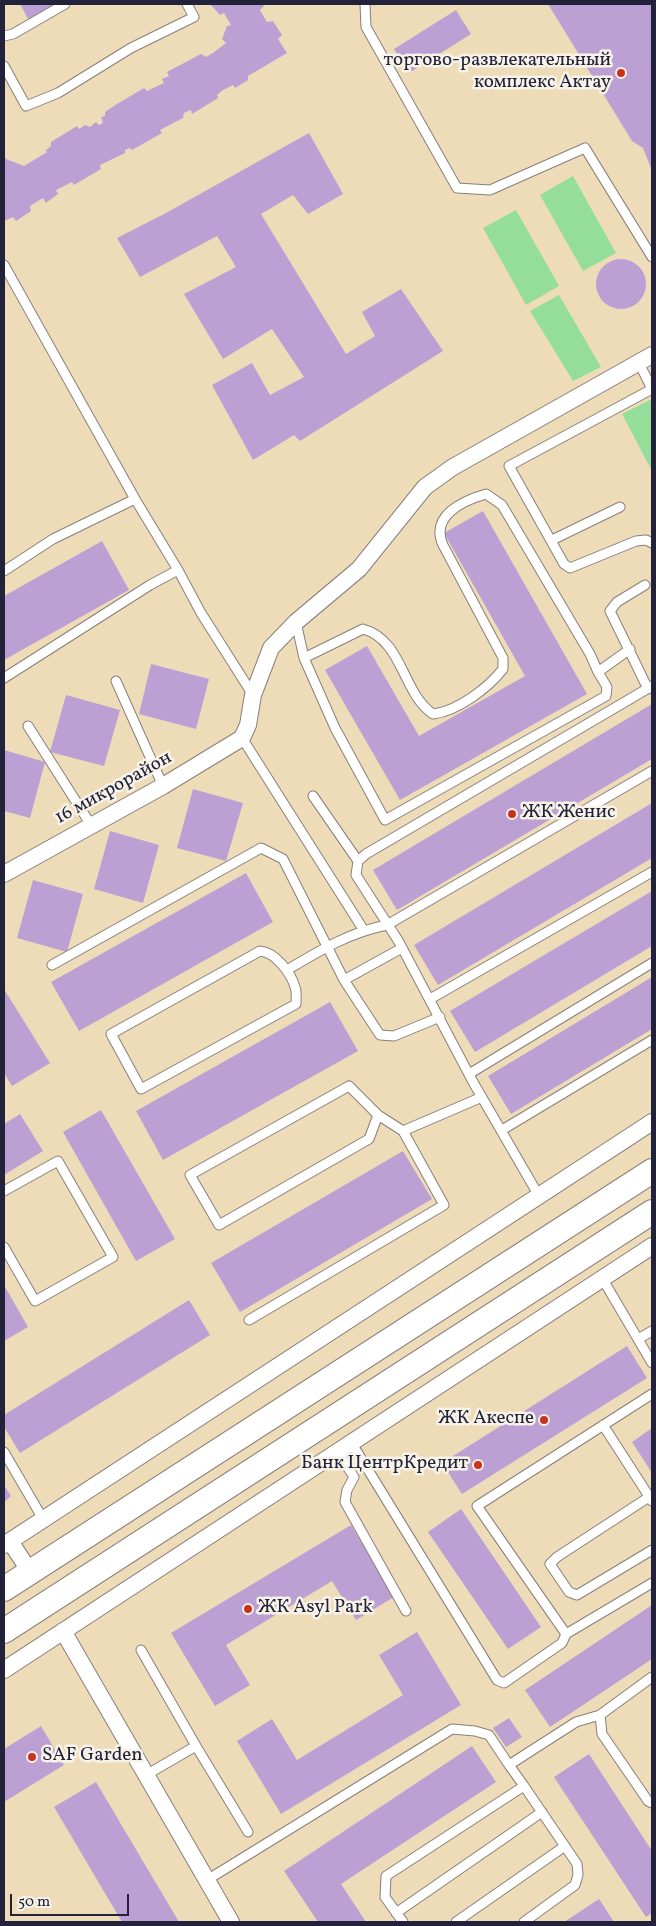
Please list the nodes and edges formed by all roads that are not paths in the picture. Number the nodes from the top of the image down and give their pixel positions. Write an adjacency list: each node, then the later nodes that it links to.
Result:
1 (64, 4): 4 (lane)
2 (187, 4): 5 (lane)
3 (365, 4): 6 (lane)
4 (4, 36)
5 (4, 66)
6 (652, 257)
7 (4, 264): 10 (lane)
8 (645, 360): 9 (lane); 17 (street)
9 (652, 389): 12 (lane)
10 (135, 500): 14 (lane); 15 (lane)
11 (620, 507): 12 (lane)
12 (552, 540): 13 (lane)
13 (652, 543)
14 (178, 570): 21 (lane); 24 (lane)
15 (4, 572)
16 (645, 585): 18 (lane)
17 (296, 622): 19 (lane); 24 (street)
18 (630, 649): 20 (lane); 23 (lane)
19 (304, 658): 20 (lane); 20 (lane)
20 (598, 672)
21 (4, 678)
22 (116, 681): 28 (lane)
23 (650, 688): 31 (lane)
24 (253, 694): 26 (street)
25 (28, 726): 30 (lane)
26 (242, 738): 28 (street, 16 микрорайон); 35 (lane)
27 (652, 771): 34 (lane)
28 (163, 786): 30 (street, 16 микрорайон)
29 (313, 796): 31 (lane)
30 (91, 825): 33 (street, 16 микрорайон)
31 (358, 861): 34 (lane)
32 (652, 872): 42 (lane)
33 (4, 874)
34 (387, 925): 35 (lane); 37 (lane)
35 (363, 930): 36 (lane)
36 (326, 947): 39 (lane); 40 (lane); 41 (lane)
37 (402, 948): 41 (lane); 42 (lane)
38 (652, 963): 45 (lane)
39 (52, 965)
40 (287, 970): 40 (lane)
41 (344, 980): 43 (lane)
42 (430, 999): 43 (lane)
43 (440, 1016): 45 (lane)
44 (652, 1040): 49 (lane)
45 (469, 1074): 46 (lane)
46 (482, 1097): 49 (lane); 50 (lane)
47 (378, 1115): 47 (lane); 50 (lane)
48 (652, 1122): 53 (street)
49 (502, 1130): 53 (lane)
50 (403, 1131): 60 (lane)
51 (652, 1171): 55 (main road)
52 (4, 1191): 56 (lane)
53 (539, 1196): 69 (street)
54 (652, 1212): 58 (main road)
55 (563, 1229): 58 (main road); 72 (main road)
56 (4, 1246)
57 (652, 1246): 59 (street)
58 (583, 1257): 76 (main road)
59 (602, 1278): 62 (lane); 66 (street)
60 (249, 1320)
61 (652, 1331): 62 (lane)
62 (638, 1340): 63 (lane)
63 (652, 1363)
64 (652, 1394): 65 (lane)
65 (604, 1425): 68 (lane); 78 (lane)
66 (344, 1447): 75 (lane); 77 (street); 78 (lane)
67 (4, 1452): 69 (lane)
68 (651, 1499): 71 (lane)
69 (43, 1519): 70 (street)
70 (7, 1543): 72 (street)
71 (652, 1550)
72 (30, 1572): 74 (main road)
73 (652, 1582): 78 (lane)
74 (4, 1589)
75 (406, 1611)
76 (4, 1631)
77 (63, 1631): 80 (street); 85 (street)
78 (566, 1634)
79 (141, 1650): 83 (lane)
80 (4, 1670)
81 (652, 1677): 82 (lane)
82 (600, 1715): 84 (lane); 87 (lane)
83 (196, 1746): 85 (lane); 89 (lane)
84 (509, 1765): 86 (lane); 91 (lane)
85 (146, 1775): 91 (street)
86 (524, 1786): 88 (lane); 92 (lane)
87 (652, 1803)
88 (542, 1812): 90 (lane); 92 (lane)
89 (248, 1832)
90 (565, 1846): 95 (lane); 96 (lane)
91 (207, 1880): 93 (street)
92 (396, 1913): 94 (lane)
93 (231, 1922)
94 (403, 1922)
95 (456, 1922)
96 (524, 1922)

